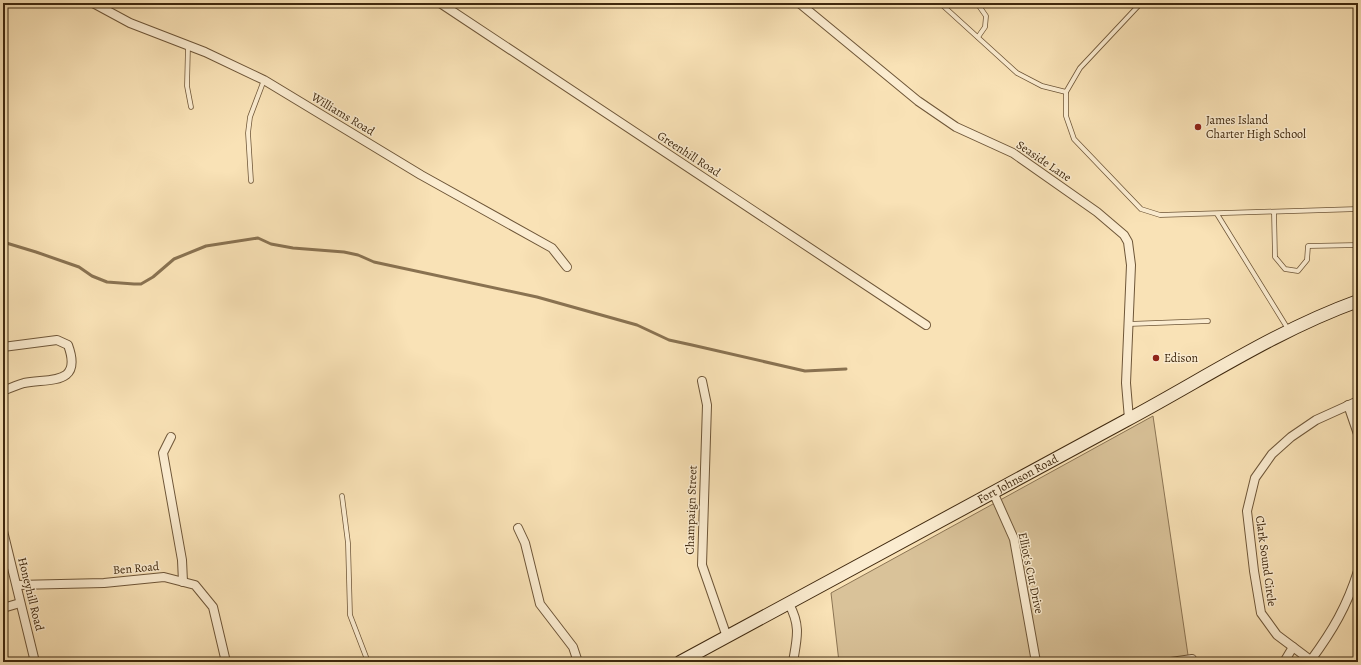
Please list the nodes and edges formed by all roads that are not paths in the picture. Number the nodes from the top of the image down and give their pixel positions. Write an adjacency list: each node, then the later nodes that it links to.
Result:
1 (93, 3): 8 (street, Williams Road)
2 (440, 3): 21 (street, Greenhill Road)
3 (799, 3): 20 (street, Seaside Lane)
4 (940, 3): 7 (lane)
5 (977, 3): 7 (lane)
6 (1141, 3): 10 (lane)
7 (978, 37): 10 (lane)
8 (188, 45): 9 (street, Williams Road); 11 (lane)
9 (264, 80): 12 (lane); 17 (street, Williams Road)
10 (1066, 92): 15 (lane)
11 (191, 107)
12 (251, 181)
13 (1358, 209): 14 (lane)
14 (1274, 212): 15 (lane); 16 (lane)
15 (1217, 214): 22 (lane)
16 (1358, 245)
17 (567, 267)
18 (1358, 301): 22 (main road, Fort Johnson Road)
19 (1208, 321): 20 (lane)
20 (1128, 324): 28 (street, Seaside Lane)
21 (926, 325)
22 (1288, 330): 28 (main road, Fort Johnson Road)
23 (3, 347): 25 (street)
24 (702, 381): 41 (street, Champaign Street)
25 (3, 391)
26 (1358, 401): 27 (street, Clark Sound Circle)
27 (1348, 405): 29 (street); 42 (street, Clark Sound Circle)
28 (1129, 419): 31 (main road, Fort Johnson Road)
29 (1358, 434)
30 (171, 437): 36 (street)
31 (993, 492): 39 (main road, Fort Johnson Road); 50 (street, Elliot's Cut Drive)
32 (342, 496): 46 (lane)
33 (518, 528): 47 (street)
34 (3, 531): 37 (street, Honeyhill Road)
35 (1358, 571): 43 (street)
36 (183, 582): 37 (street, Ben Road); 45 (street, Ben Road)
37 (17, 585): 38 (street, Honeyhill Road)
38 (20, 603): 40 (street); 44 (street, Honeyhill Road)
39 (789, 604): 41 (main road, Fort Johnson Road); 49 (street)
40 (3, 608)
41 (727, 636): 48 (main road, Fort Johnson Road)
42 (1293, 647): 43 (street, Clark Sound Circle); 53 (street)
43 (1312, 661)
44 (35, 662)
45 (226, 662)
46 (368, 662)
47 (578, 662)
48 (680, 662)
49 (793, 662)
50 (1036, 662)
51 (1171, 662): 52 (street)
52 (1192, 662)
53 (1284, 662)

